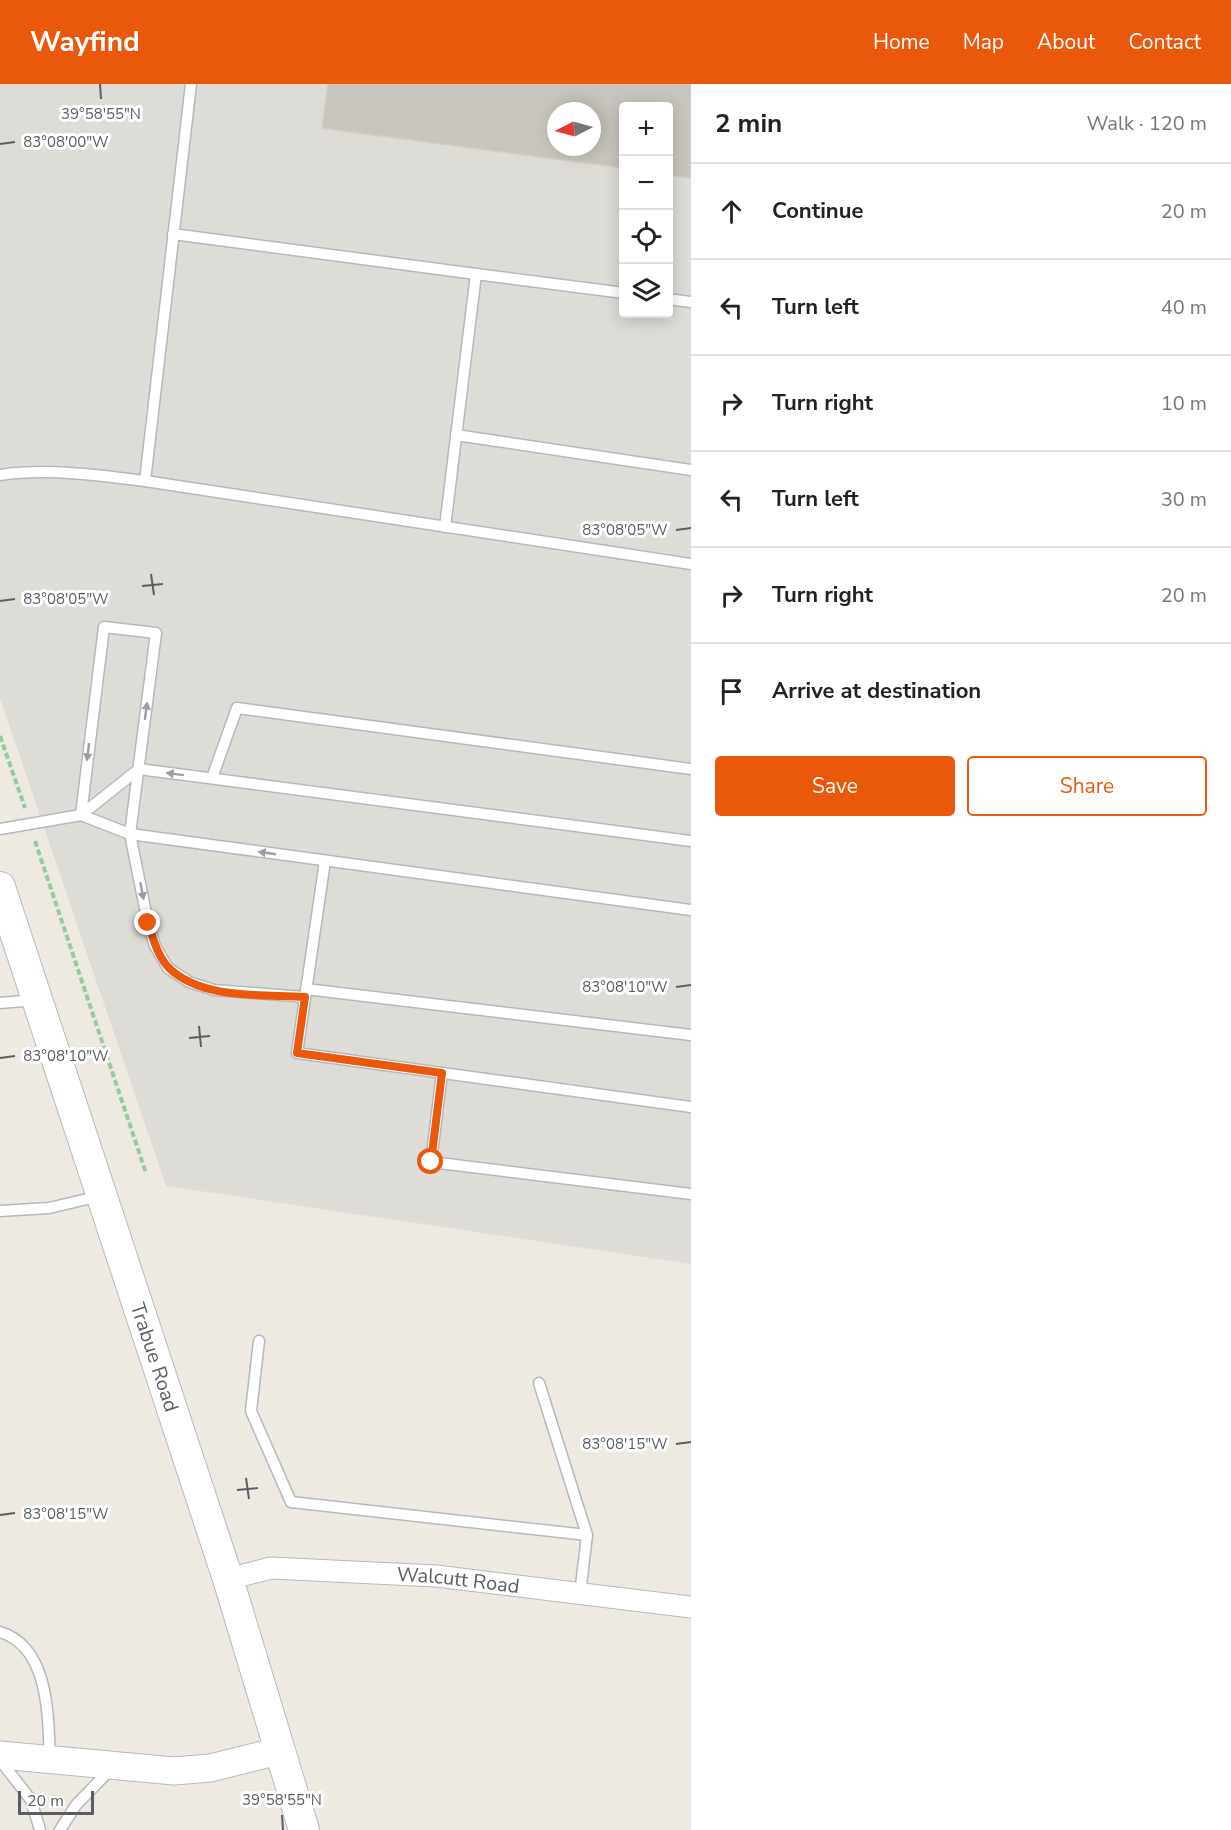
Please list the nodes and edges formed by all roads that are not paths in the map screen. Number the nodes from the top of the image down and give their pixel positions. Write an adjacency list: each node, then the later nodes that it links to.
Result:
1 (191, 84): 2 (lane)
2 (173, 234): 3 (lane); 10 (lane)
3 (476, 274): 4 (lane); 7 (lane)
4 (619, 292)
5 (673, 300): 6 (lane)
6 (691, 302)
7 (456, 435): 8 (lane); 11 (lane)
8 (691, 470)
9 (0, 475): 10 (lane)
10 (145, 481): 11 (lane)
11 (445, 526): 12 (lane)
12 (691, 564)
13 (139, 769): 15 (lane, one-way to 13); 16 (lane); 16 (lane, one-way to 16); 18 (lane)
14 (691, 769): 15 (lane)
15 (212, 778): 19 (lane)
16 (81, 815): 17 (lane); 18 (lane)
17 (0, 829)
18 (130, 834): 20 (lane, one-way to 18); 23 (lane, one-way to 23)
19 (691, 841)
20 (325, 861): 22 (lane); 23 (lane)
21 (0, 887): 24 (main road, Trabue Road)
22 (691, 910)
23 (306, 993): 26 (lane); 27 (lane)
24 (37, 1000): 25 (lane); 30 (main road, Trabue Road)
25 (0, 1003)
26 (691, 1035)
27 (442, 1073): 28 (lane); 29 (lane)
28 (691, 1107)
29 (691, 1194)
30 (102, 1195): 31 (lane); 35 (main road, Trabue Road)
31 (0, 1211)
32 (260, 1341): 34 (lane)
33 (539, 1383): 34 (lane)
34 (587, 1535): 36 (lane)
35 (228, 1579): 36 (street, Walcutt Road); 39 (main road, Trabue Road)
36 (580, 1593): 37 (street, Walcutt Road)
37 (691, 1607)
38 (0, 1632): 41 (lane)
39 (279, 1751): 42 (street); 45 (main road, Trabue Road)
40 (0, 1758): 41 (street); 43 (lane)
41 (50, 1760): 42 (street)
42 (115, 1766): 44 (lane)
43 (40, 1830)
44 (60, 1830)
45 (304, 1830)

